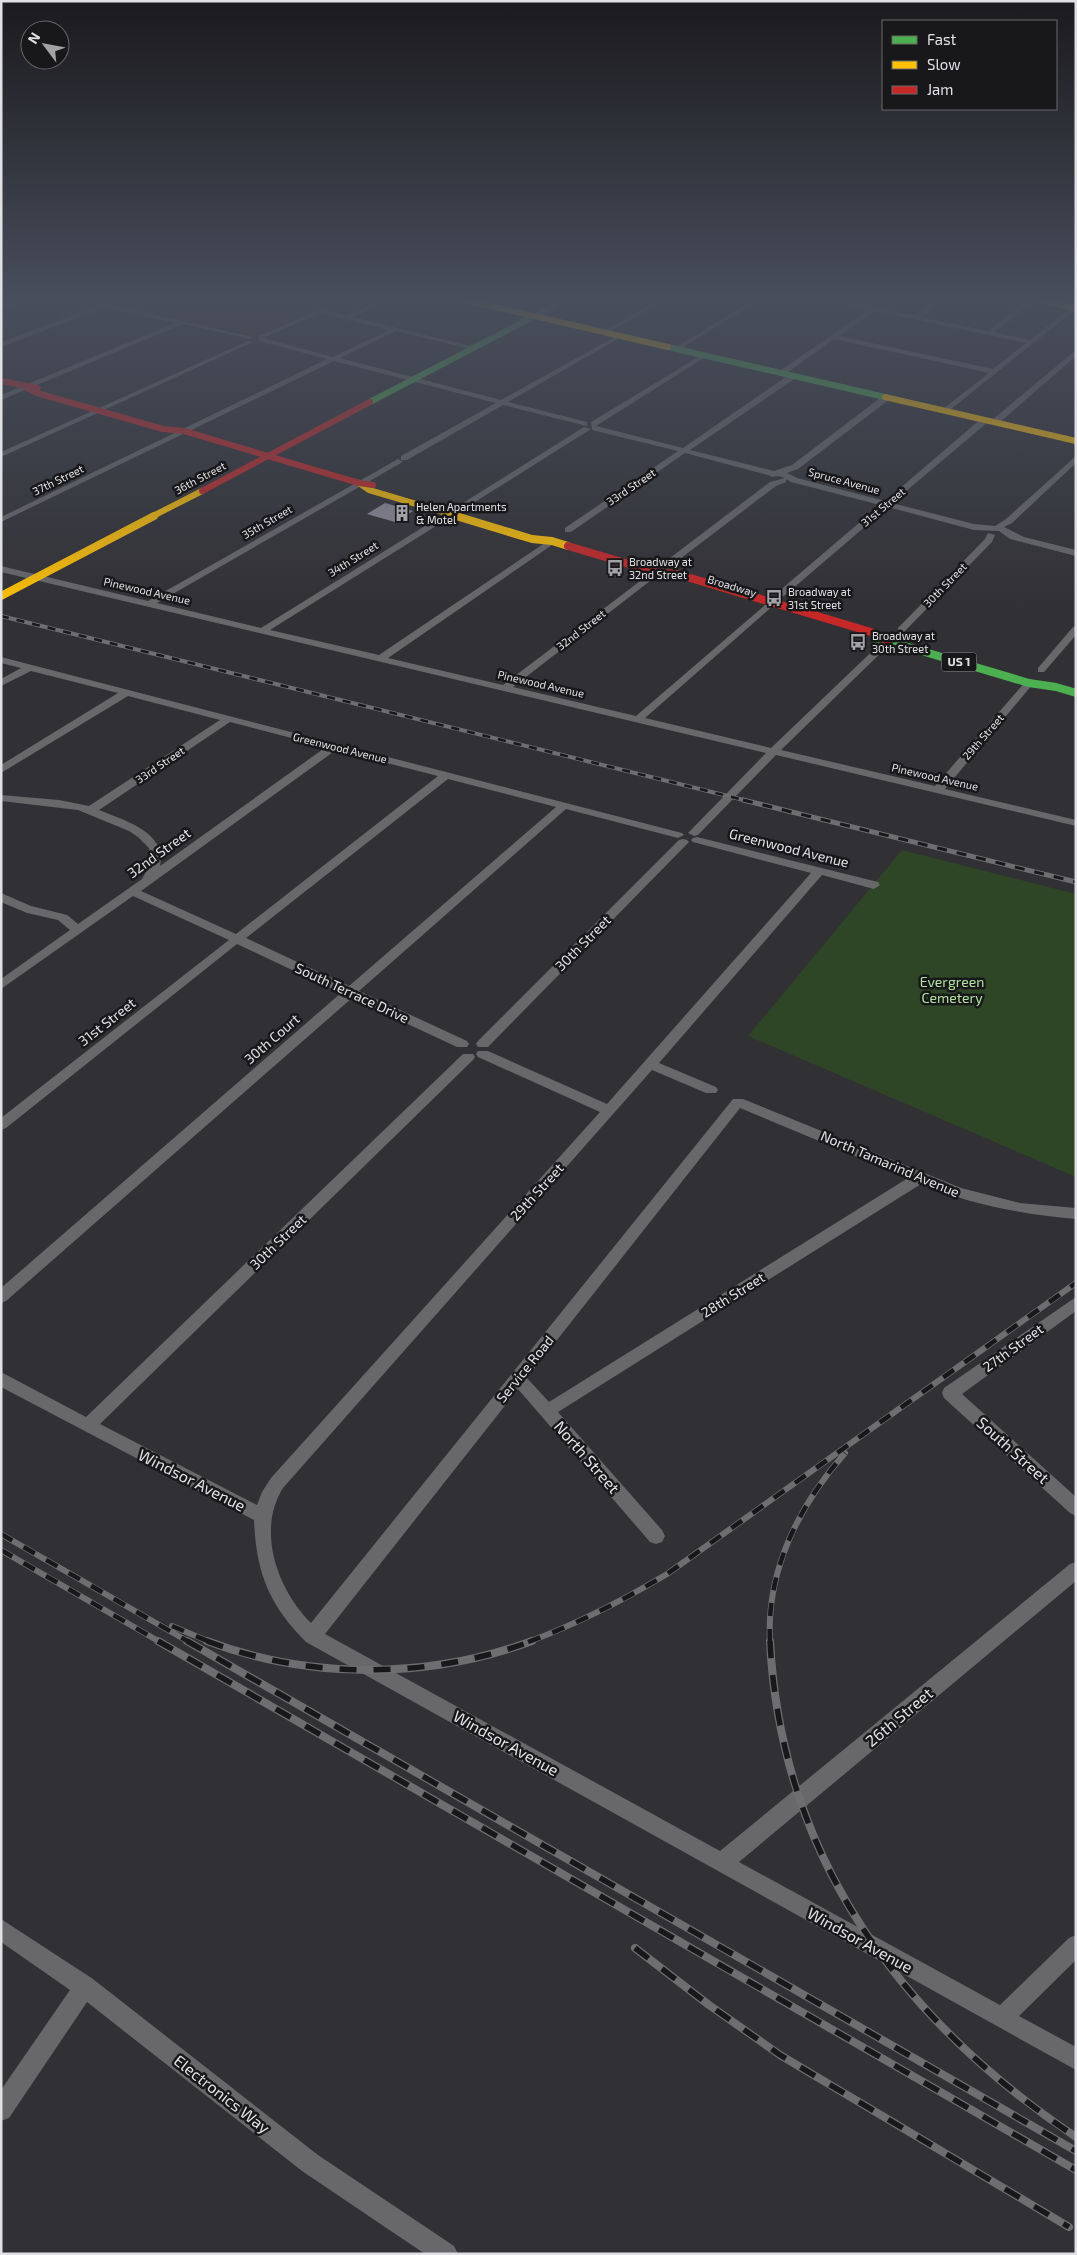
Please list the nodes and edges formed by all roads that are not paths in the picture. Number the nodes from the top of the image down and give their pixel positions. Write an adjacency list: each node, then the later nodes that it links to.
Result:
1 (83, 403): 12 (street, Broadway / US 1)
2 (115, 403): 12 (street)
3 (242, 403): 16 (street, 37th Street)
4 (369, 403): 20 (street, 36th Street)
5 (501, 403): 15 (street, Spruce Avenue); 23 (street, 35th Street)
6 (627, 403): 15 (street, 34th Street)
7 (753, 403): 18 (street, 33rd Street)
8 (879, 403): 22 (street)
9 (913, 403): 13 (street)
10 (956, 403): 13 (street)
11 (1012, 403): 14 (street, 31st Street)
12 (105, 408): 16 (street, Broadway / US 1); 19 (street)
13 (946, 411): 14 (street)
14 (990, 421): 17 (street); 24 (street, 31st Street)
15 (590, 426): 18 (street, Spruce Avenue); 25 (street, 34th Street)
16 (184, 431): 20 (street, Broadway / US 1); 26 (street, 37th Street)
17 (1076, 441)
18 (684, 451): 22 (street, Spruce Avenue); 27 (street, 33rd Street)
19 (1, 455)
20 (269, 456): 23 (street, Broadway / US 1); 34 (street, 36th Street)
21 (1076, 458): 28 (street, 30th Street)
22 (782, 477): 24 (street, Spruce Avenue); 31 (street)
23 (360, 483): 25 (street, Broadway / US 1); 37 (street, 35th Street)
24 (887, 504): 28 (street, Spruce Avenue); 35 (street, 31st Street)
25 (458, 508): 29 (street, Broadway / US 1); 41 (street, 34th Street)
26 (1, 520)
27 (568, 530)
28 (998, 534): 30 (street, Spruce Avenue); 40 (street, 30th Street)
29 (552, 540): 33 (street, Broadway / US 1); 43 (street)
30 (1076, 553)
31 (669, 562)
32 (1, 569): 34 (street, Pinewood Avenue)
33 (656, 572): 38 (street, Broadway / US 1); 49 (street, 32nd Street)
34 (37, 578): 36 (street, 36th Street); 37 (street, Pinewood Avenue)
35 (781, 594)
36 (1, 596)
37 (149, 604): 41 (street, Pinewood Avenue)
38 (768, 605): 42 (street, Broadway / US 1); 54 (street)
39 (1076, 629): 46 (street)
40 (900, 630)
41 (262, 631): 43 (street, Pinewood Avenue)
42 (888, 641): 48 (street, Broadway / US 1); 56 (street)
43 (380, 659): 49 (street, Pinewood Avenue)
44 (1, 660): 45 (street, Greenwood Avenue)
45 (29, 668): 47 (street); 50 (street, Greenwood Avenue)
46 (1041, 670)
47 (1, 683)
48 (1029, 683): 51 (street, Broadway / US 1); 52 (street, Broadway / US 1); 59 (street, 29th Street)
49 (505, 688): 54 (street, Pinewood Avenue)
50 (126, 693): 53 (street, Greenwood Avenue); 57 (street)
51 (1076, 693)
52 (1076, 702)
53 (228, 719): 55 (street, Greenwood Avenue); 62 (street, 33rd Street)
54 (637, 720): 56 (street, Pinewood Avenue)
55 (335, 746): 58 (street, Greenwood Avenue); 68 (street, 32nd Street)
56 (773, 752): 59 (street, Pinewood Avenue); 64 (street)
57 (1, 770)
58 (446, 775): 61 (street, Greenwood Avenue); 71 (street, 31st Street)
59 (937, 791): 63 (street, Pinewood Avenue)
60 (1, 798): 62 (street)
61 (564, 805): 65 (street, Greenwood Avenue); 73 (street, 30th Court)
62 (91, 810): 68 (street)
63 (1076, 823)
64 (695, 836): 65 (street); 66 (street, Greenwood Avenue)
65 (681, 838): 74 (street, 30th Street)
66 (819, 871): 67 (street, Greenwood Avenue); 76 (street, 29th Street)
67 (874, 885)
68 (132, 891): 70 (street, 32nd Street); 71 (street, South Terrace Drive)
69 (1, 897): 70 (street)
70 (77, 931): 72 (street, 32nd Street)
71 (237, 939): 73 (street, South Terrace Drive); 80 (street, 31st Street)
72 (1, 985)
73 (350, 992): 75 (street, South Terrace Drive); 83 (street, 30th Court)
74 (483, 1049): 75 (street); 79 (street)
75 (465, 1050): 89 (street, 30th Street)
76 (650, 1064): 77 (street); 79 (street, 29th Street)
77 (711, 1090)
78 (738, 1102): 81 (street, North Tamarind Avenue); 85 (street, Service Road)
79 (609, 1111): 91 (street, 29th Street)
80 (1, 1125)
81 (919, 1178): 82 (street, North Tamarind Avenue); 88 (street, 28th Street)
82 (1076, 1214)
83 (1, 1297)
84 (1076, 1303): 87 (street, 27th Street)
85 (518, 1378): 88 (street, North Street); 94 (street, Service Road)
86 (1, 1379): 89 (street, Windsor Avenue)
87 (950, 1393): 90 (street, South Street)
88 (547, 1411): 92 (street, North Street)
89 (88, 1426): 91 (street, Windsor Avenue)
90 (1076, 1508)
91 (262, 1516): 94 (street, Windsor Avenue)
92 (656, 1536)
93 (1076, 1570): 95 (street, 26th Street)
94 (312, 1636): 95 (street, Windsor Avenue)
95 (722, 1863): 99 (street, Windsor Avenue)
96 (1, 1929): 98 (street, Electronics Way)
97 (1076, 1945): 99 (street)
98 (85, 1987): 101 (street); 102 (street, Electronics Way)
99 (1002, 2018): 100 (street, Windsor Avenue)
100 (1076, 2059)
101 (1, 2110)
102 (446, 2254)

